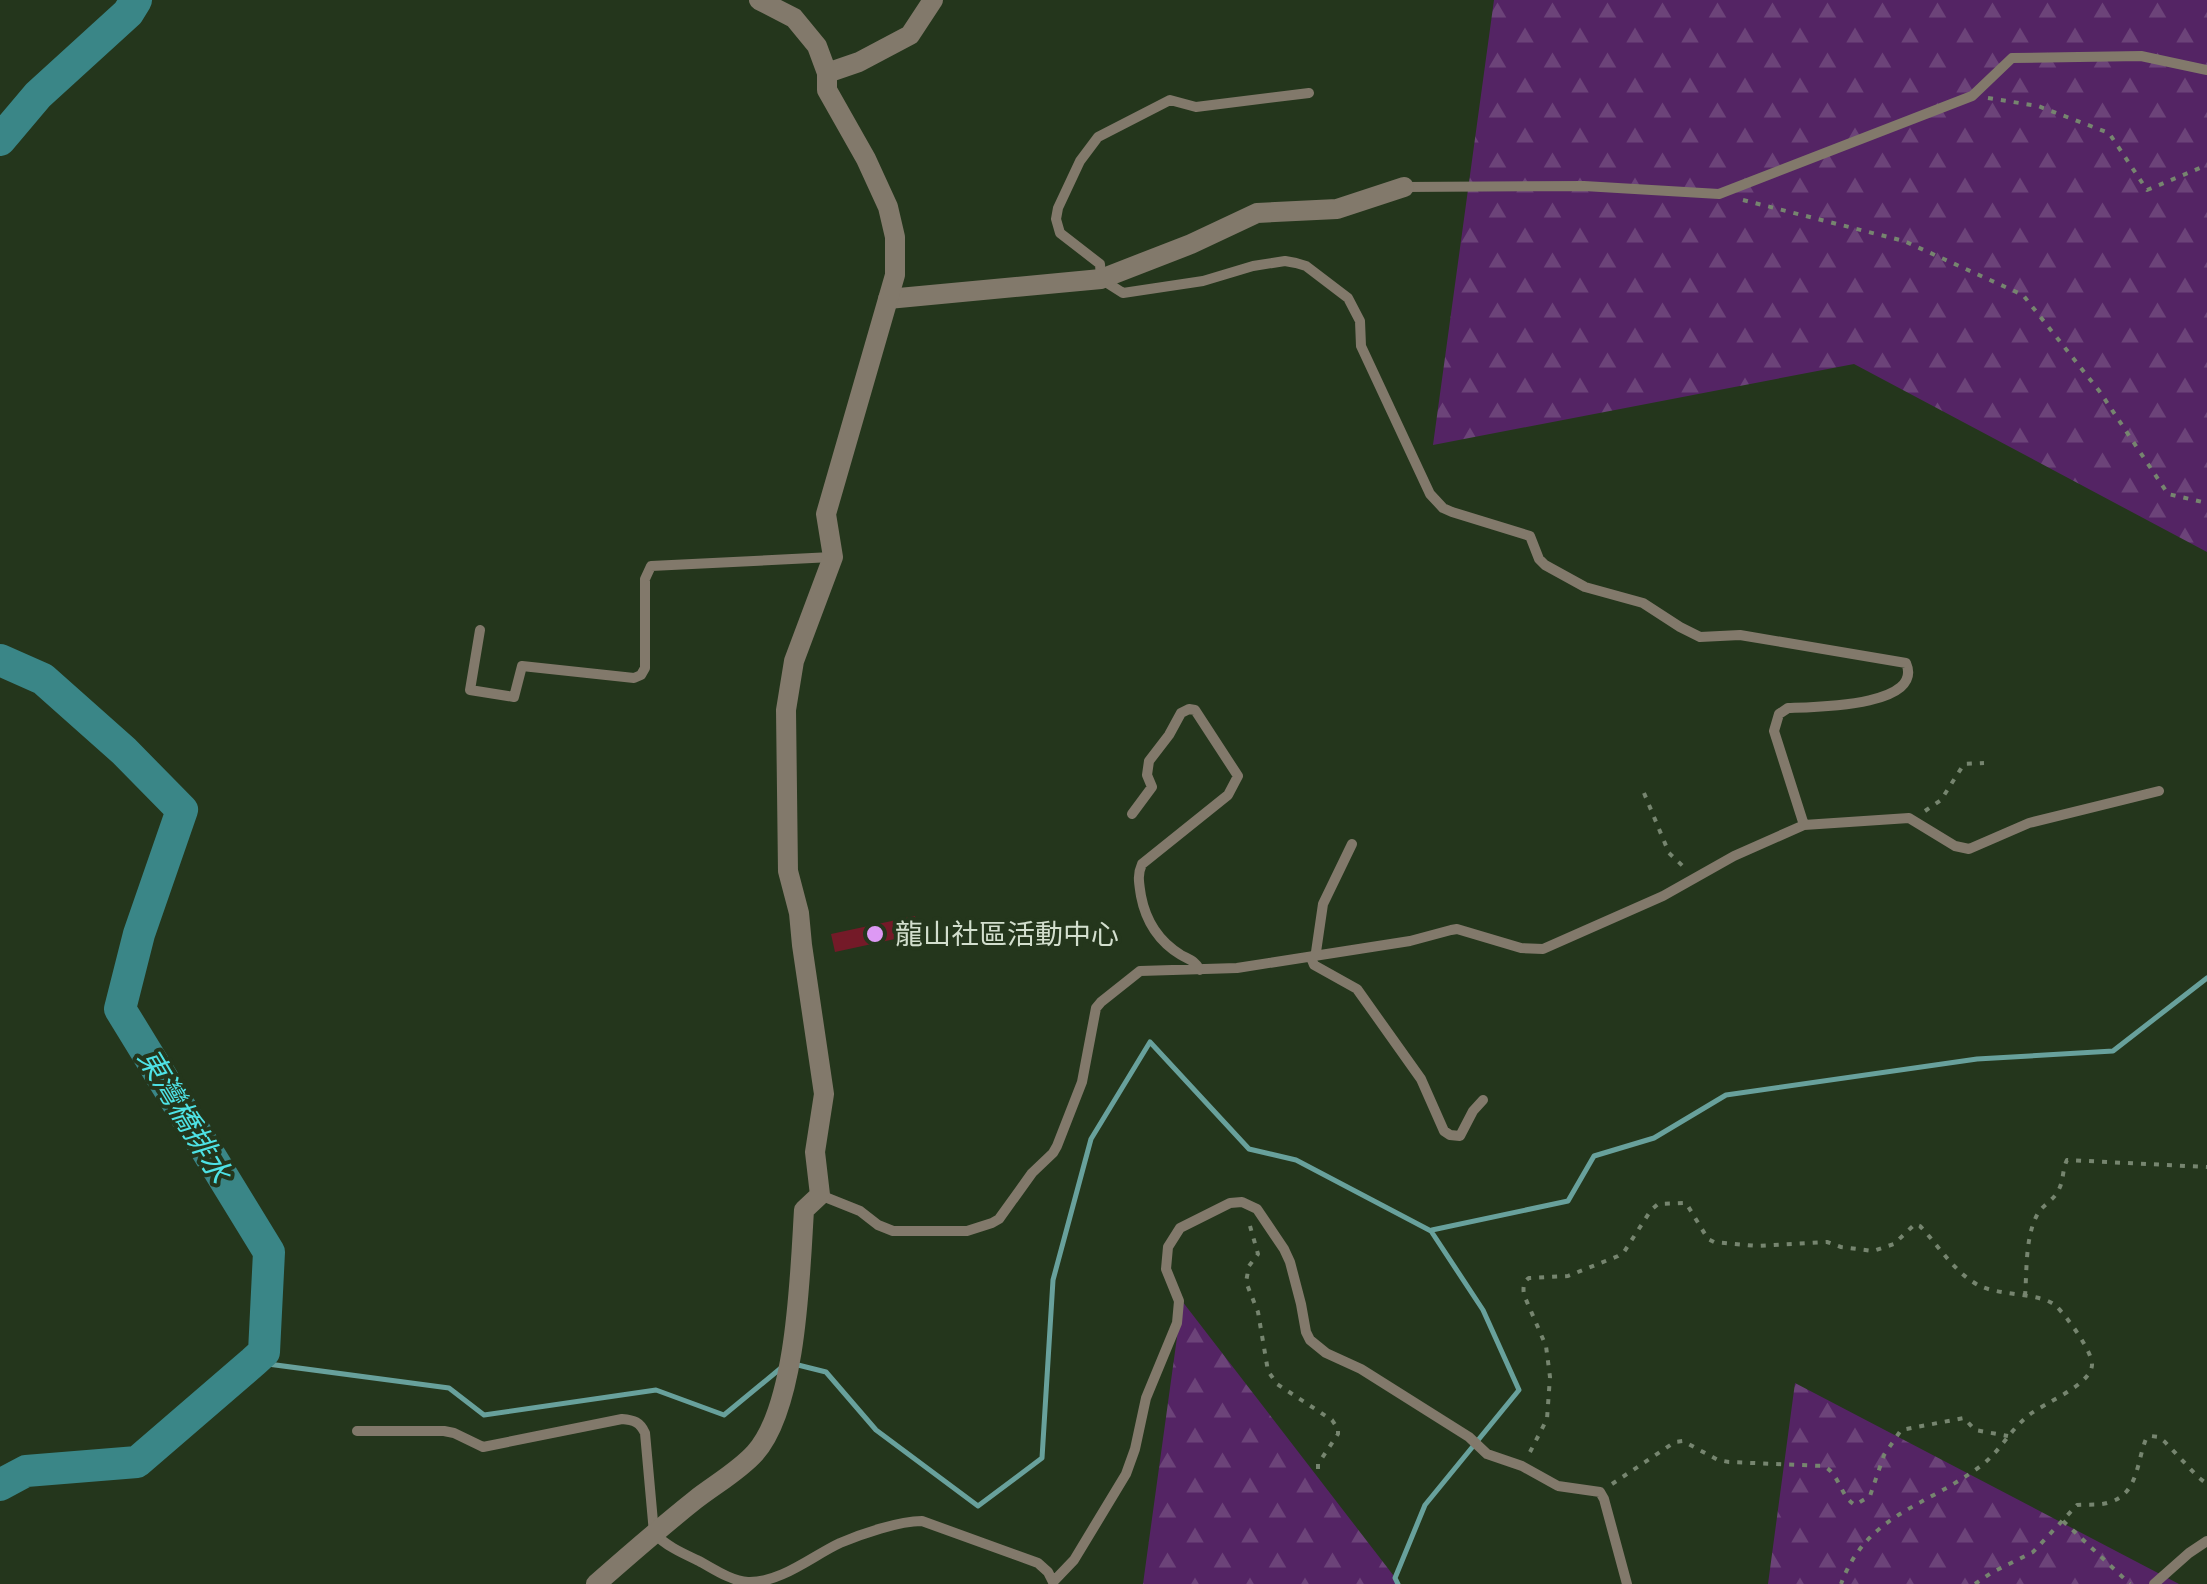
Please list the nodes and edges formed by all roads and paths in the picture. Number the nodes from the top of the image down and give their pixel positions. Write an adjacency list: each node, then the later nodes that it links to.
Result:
1 (759, 0): 4 (street)
2 (933, 0): 4 (street)
3 (2207, 70): 6 (lane)
4 (827, 73): 11 (street)
5 (1308, 93): 10 (lane)
6 (1972, 96): 7 (path); 9 (lane)
7 (2207, 165)
8 (1404, 187): 9 (lane); 10 (street)
9 (1719, 194): 12 (path)
10 (1101, 279): 11 (street); 20 (lane)
11 (888, 300): 13 (street)
12 (2207, 503)
13 (832, 556): 14 (lane); 27 (street)
14 (480, 630)
15 (1984, 763): 19 (path)
16 (2159, 791): 19 (lane)
17 (1644, 793): 22 (path)
18 (1132, 814): 24 (lane)
19 (1913, 820): 20 (lane)
20 (1804, 825): 22 (lane)
21 (1352, 844): 23 (lane)
22 (1698, 878): 23 (lane)
23 (1314, 956): 24 (lane); 25 (lane)
24 (1200, 970): 27 (lane)
25 (1483, 1100)
26 (2207, 1167): 29 (path)
27 (820, 1195): 37 (street)
28 (1242, 1202): 32 (lane); 33 (path); 37 (lane)
29 (2025, 1296): 31 (path); 32 (path)
30 (357, 1431): 37 (lane)
31 (2008, 1436): 35 (path); 41 (path)
32 (1522, 1466): 35 (lane)
33 (1321, 1474)
34 (2207, 1484): 36 (path)
35 (1600, 1492): 40 (lane)
36 (2063, 1521): 42 (path); 43 (path)
37 (654, 1532): 39 (street)
38 (2207, 1541): 44 (lane)
39 (596, 1584)
40 (1627, 1584)
41 (1842, 1584)
42 (1975, 1584)
43 (2130, 1584)
44 (2154, 1584)

